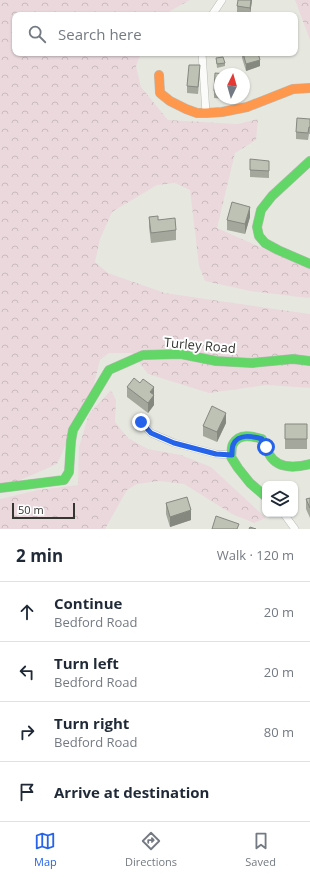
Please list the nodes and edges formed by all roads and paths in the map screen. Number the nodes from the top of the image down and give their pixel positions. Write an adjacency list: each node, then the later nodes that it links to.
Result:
1 (222, 0): 2 (street)
2 (214, 12)
3 (202, 56): 6 (street)
4 (159, 75): 6 (street)
5 (310, 88): 6 (street)
6 (206, 113)
7 (310, 160): 8 (street)
8 (310, 264)
9 (310, 361): 13 (street, Turley Road)
10 (141, 422): 11 (street)
11 (232, 455): 12 (street); 14 (street)
12 (310, 464)
13 (0, 488)
14 (262, 493)
15 (286, 517): 16 (street)
16 (295, 529)

